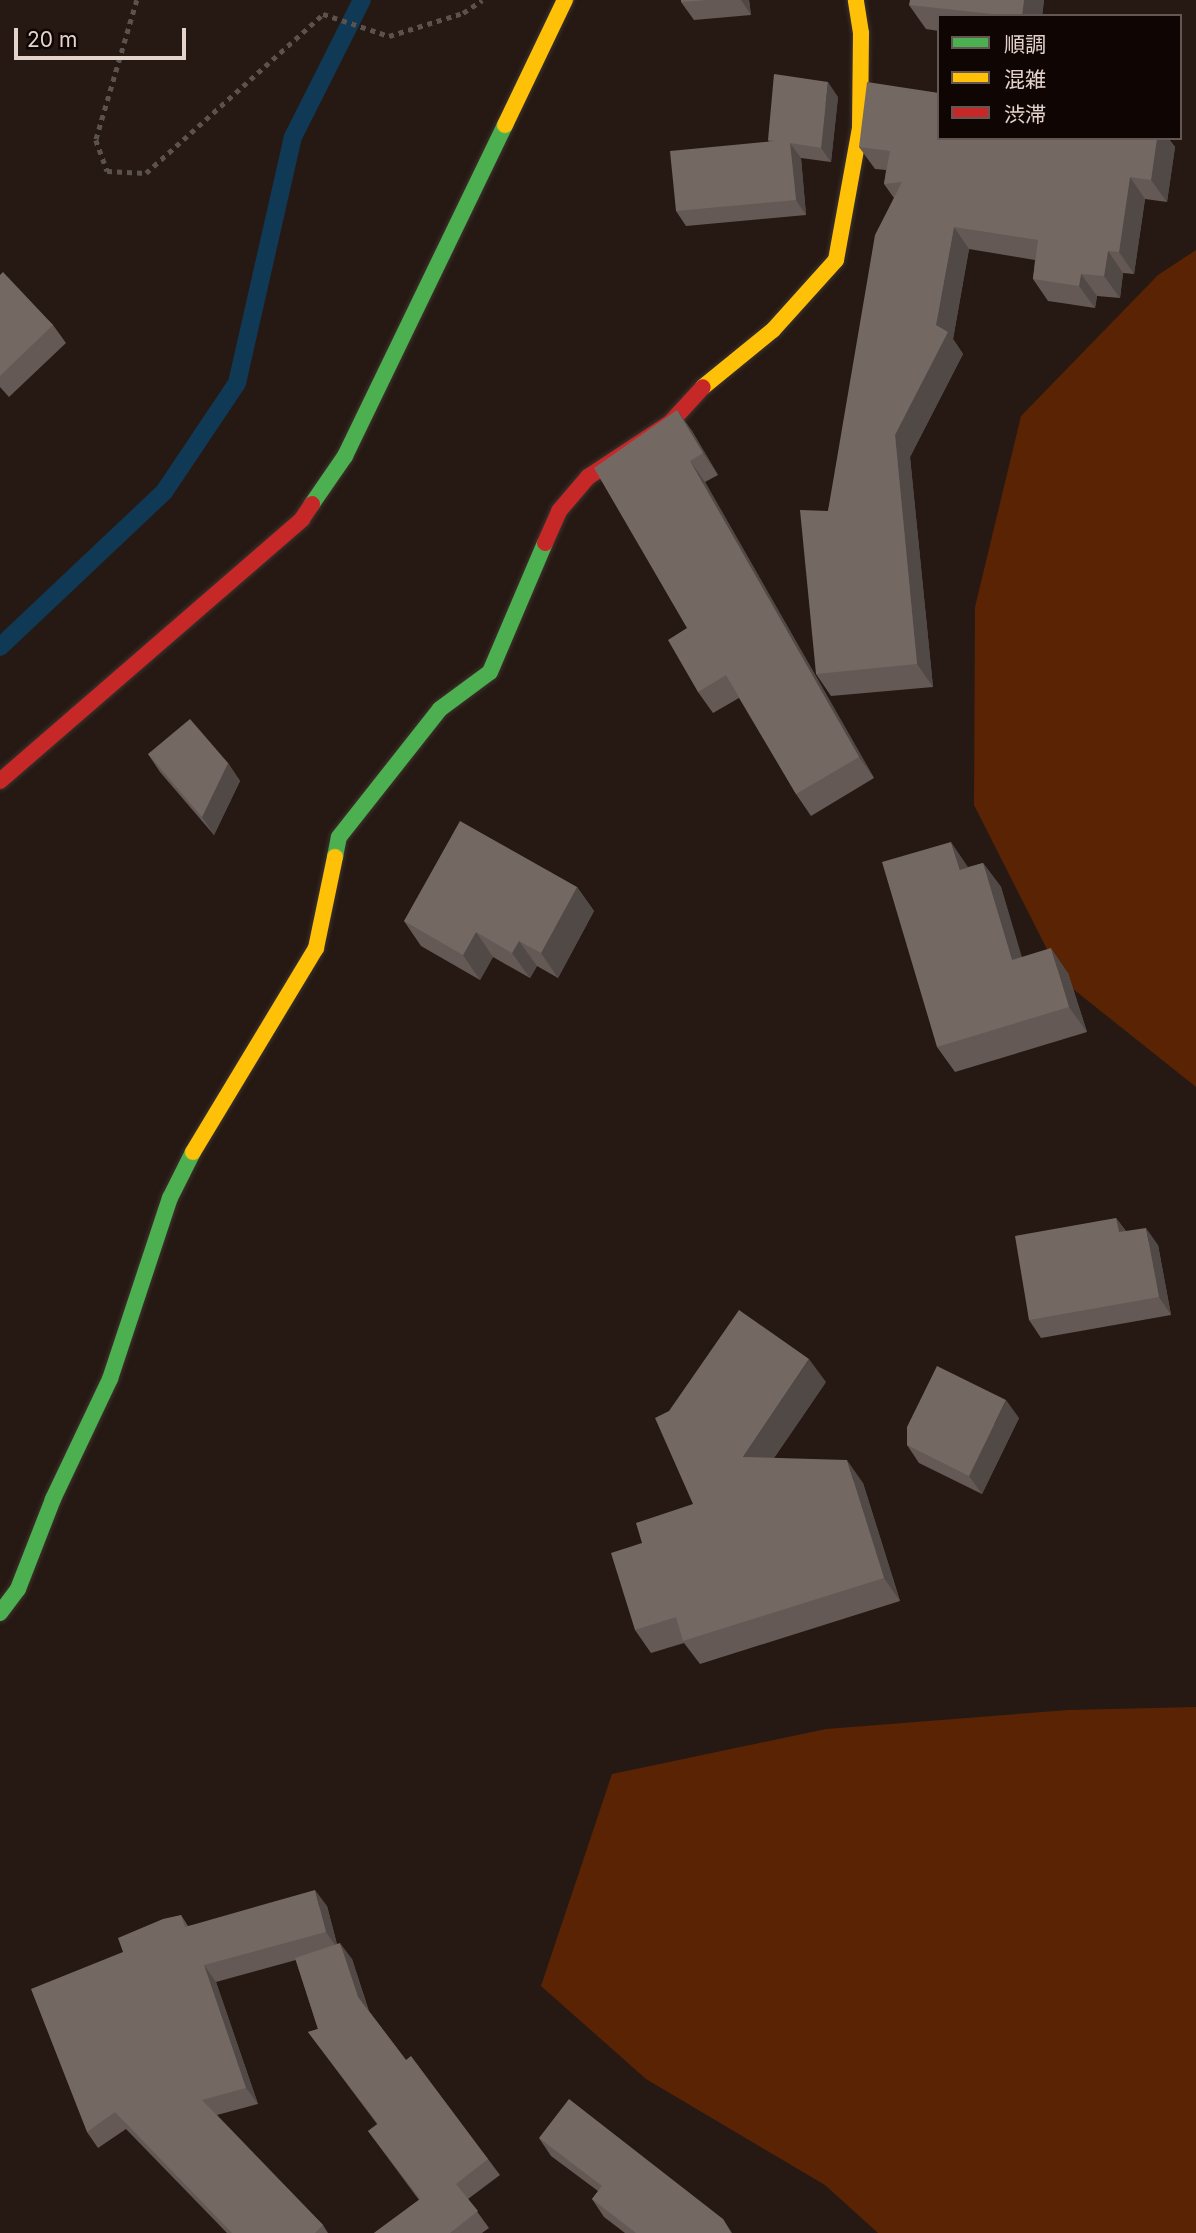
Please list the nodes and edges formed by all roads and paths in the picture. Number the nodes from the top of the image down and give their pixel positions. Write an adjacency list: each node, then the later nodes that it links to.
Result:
1 (137, 0): 2 (path)
2 (482, 0)
3 (565, 0): 5 (street)
4 (856, 0): 6 (street)
5 (0, 782)
6 (0, 1614)

